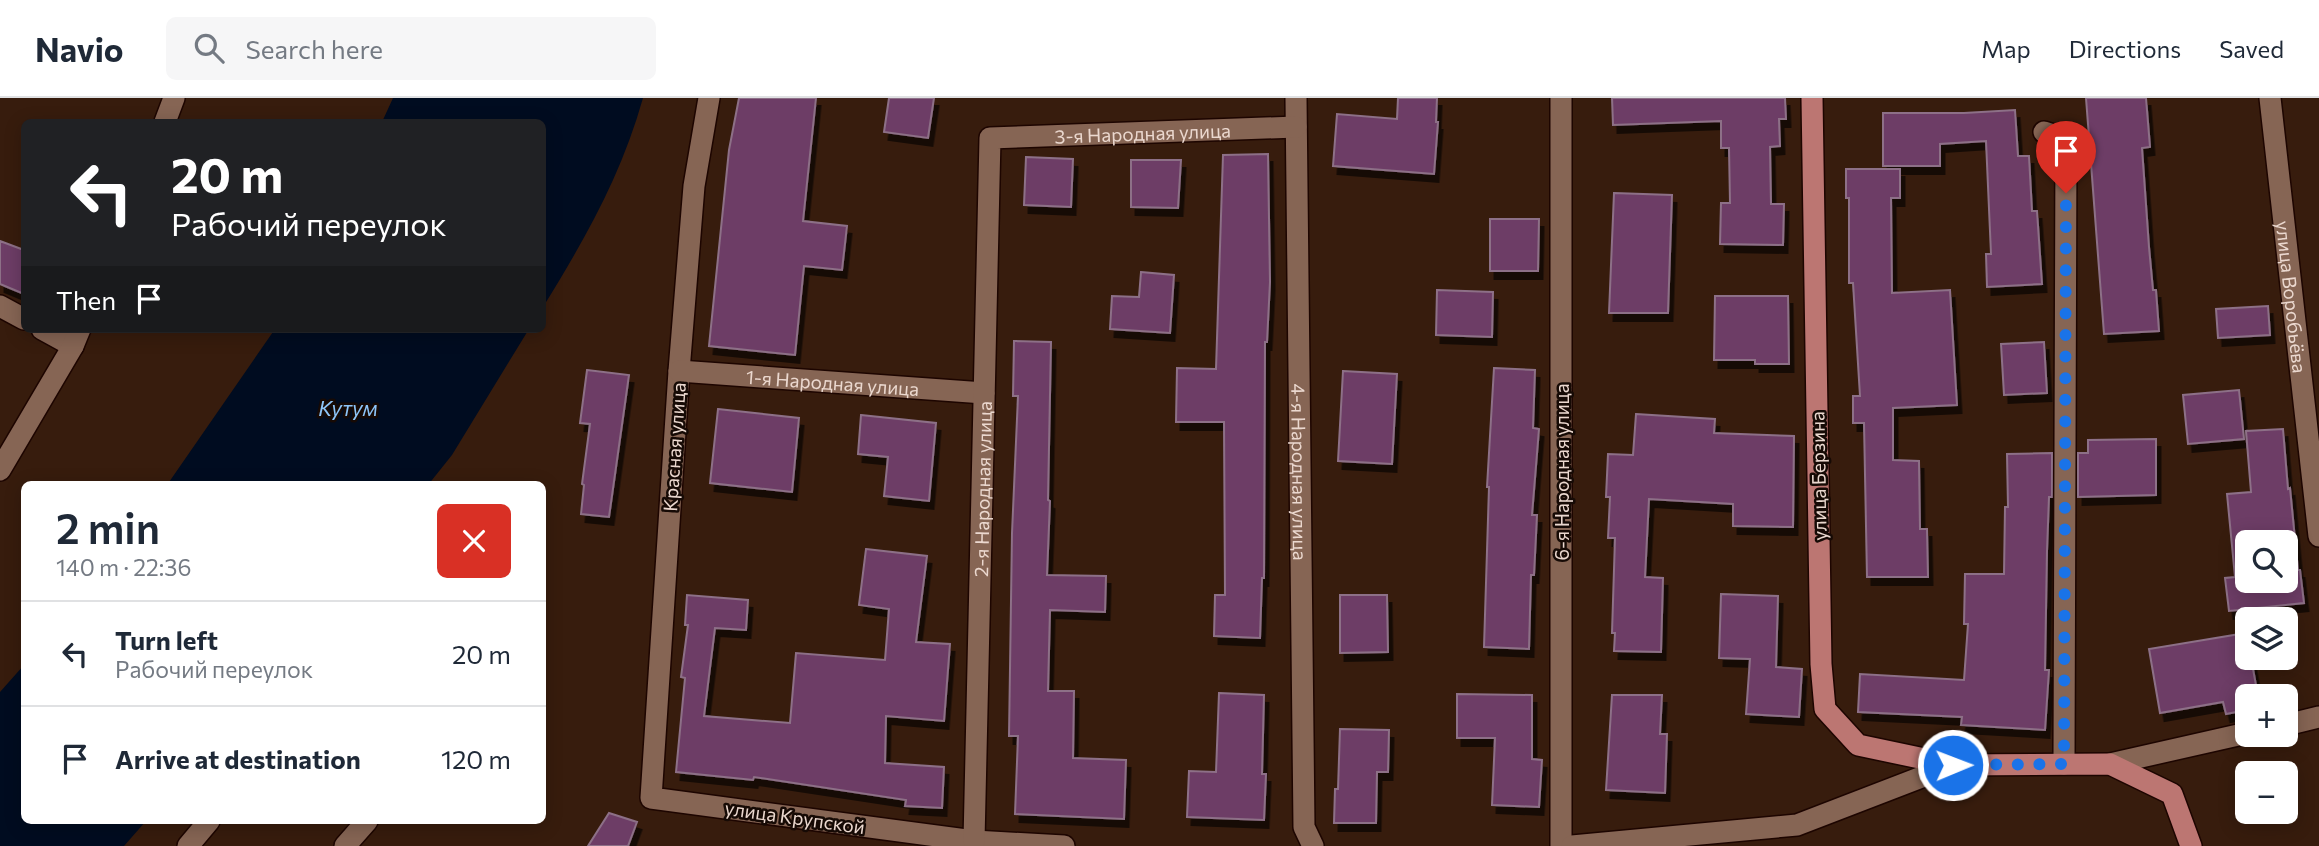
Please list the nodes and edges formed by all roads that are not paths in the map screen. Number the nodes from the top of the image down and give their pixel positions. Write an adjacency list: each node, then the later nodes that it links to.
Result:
1 (174, 98): 7 (street)
2 (709, 98): 14 (street, Красная улица)
3 (1296, 98): 8 (street, 4-я Народная улица)
4 (1561, 98): 33 (street, 6-я Народная улица)
5 (1812, 98): 24 (main road, улица Берзина)
6 (2270, 98): 18 (street, улица Воробьёва)
7 (165, 119)
8 (1296, 127): 10 (street, 3-я Народная улица); 32 (street, 4-я Народная улица)
9 (2044, 132): 22 (street)
10 (990, 138): 15 (street, 2-я Народная улица)
11 (0, 306): 12 (street)
12 (21, 317)
13 (76, 337): 16 (street)
14 (679, 371): 15 (street, 1-я Народная улица); 25 (street, Красная улица)
15 (984, 393): 28 (street, 2-я Народная улица)
16 (8, 435): 17 (street)
17 (0, 470)
18 (2319, 536)
19 (2319, 717): 20 (street)
20 (2298, 722)
21 (2235, 736): 23 (street)
22 (2064, 764): 23 (main road); 24 (main road)
23 (2110, 764): 35 (main road)
24 (1953, 765): 34 (street)
25 (651, 798): 28 (street, улица Крупской)
26 (206, 824): 29 (street)
27 (364, 824): 30 (street)
28 (974, 841): 31 (street, улица Крупской)
29 (188, 846)
30 (345, 846)
31 (1064, 846)
32 (1313, 846)
33 (1562, 846)
34 (1572, 846)
35 (2191, 846)

